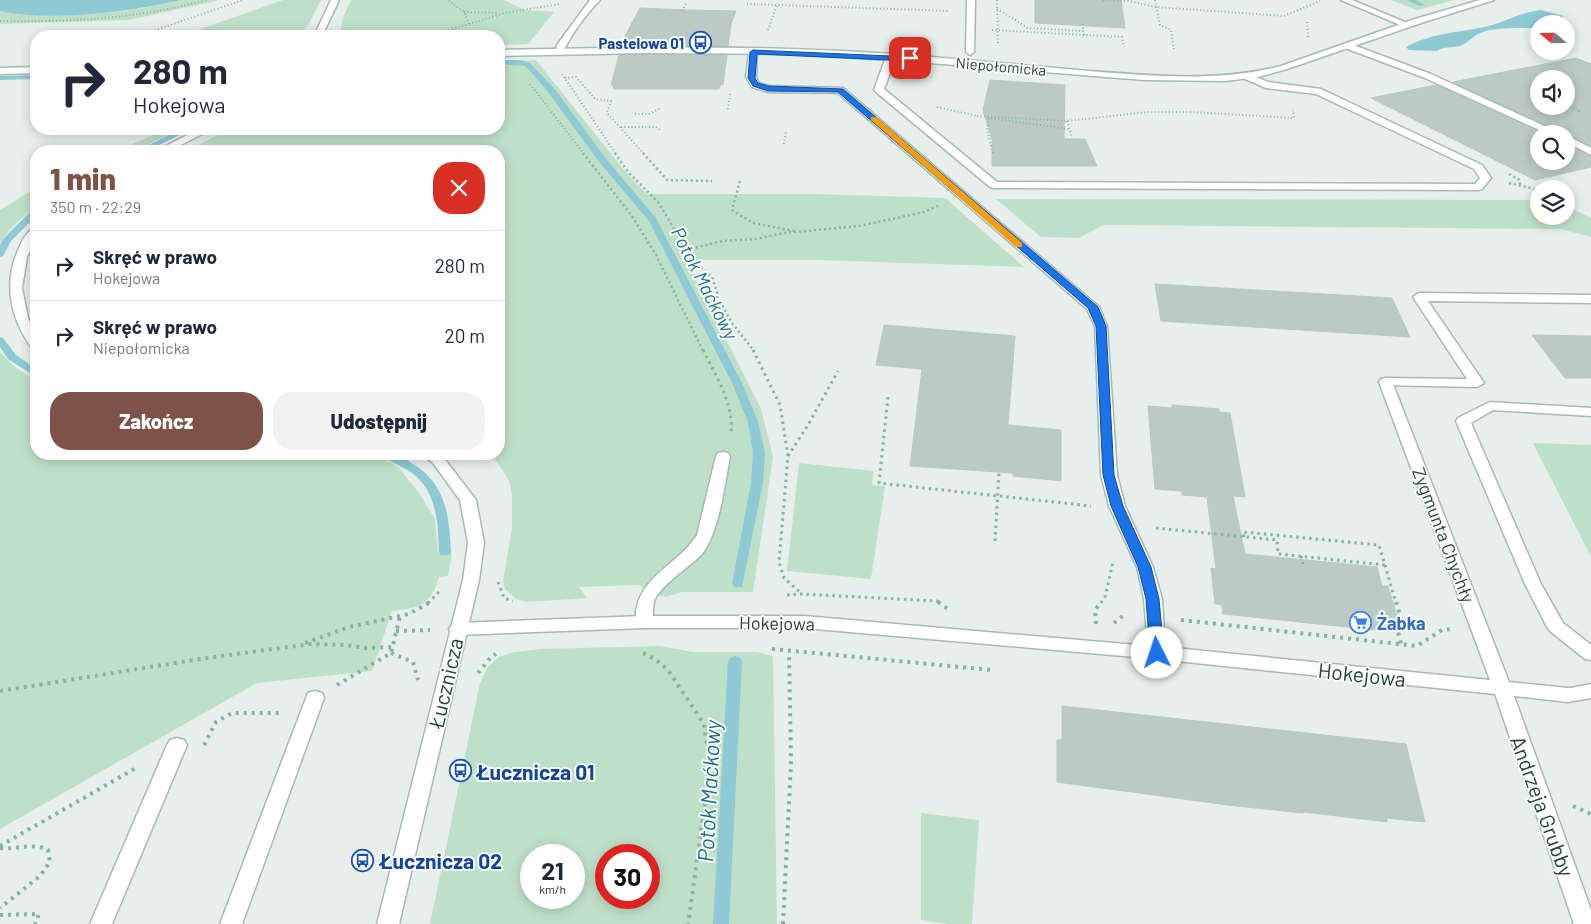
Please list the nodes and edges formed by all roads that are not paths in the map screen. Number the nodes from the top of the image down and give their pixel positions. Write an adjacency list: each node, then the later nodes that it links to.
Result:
1 (335, 0): 7 (street)
2 (596, 0): 9 (street)
3 (971, 0): 11 (street)
4 (1345, 0): 6 (street)
5 (1490, 0): 6 (street, Niepołomicka)
6 (1408, 25): 8 (street, Niepołomicka)
7 (321, 30)
8 (1348, 46): 16 (street, Niepołomicka); 17 (street)
9 (559, 51): 10 (street, Niepołomicka); 12 (street, Niepołomicka)
10 (753, 52): 13 (street, Niepołomicka); 30 (street)
11 (970, 52)
12 (505, 53)
13 (891, 57): 16 (street, Niepołomicka); 16 (street)
14 (30, 70): 15 (street)
15 (0, 71)
16 (1246, 76)
17 (1537, 125)
18 (194, 135): 20 (street)
19 (1575, 143): 21 (street)
20 (174, 145)
21 (1591, 152)
22 (30, 241): 24 (street)
23 (1591, 299): 32 (street, Zygmunta Chychły)
24 (30, 334)
25 (1591, 412): 31 (street)
26 (723, 456): 28 (street)
27 (438, 460): 29 (street, Łucznicza)
28 (644, 622): 29 (street, Hokejowa); 30 (street, Hokejowa)
29 (458, 629): 38 (street, Łucznicza)
30 (1157, 653): 32 (street, Hokejowa)
31 (1591, 654)
32 (1501, 688): 33 (street, Hokejowa); 39 (street, Andrzeja Grubby)
33 (1591, 691)
34 (315, 698): 37 (street)
35 (177, 745): 36 (street)
36 (101, 924)
37 (231, 924)
38 (388, 924)
39 (1585, 924)

